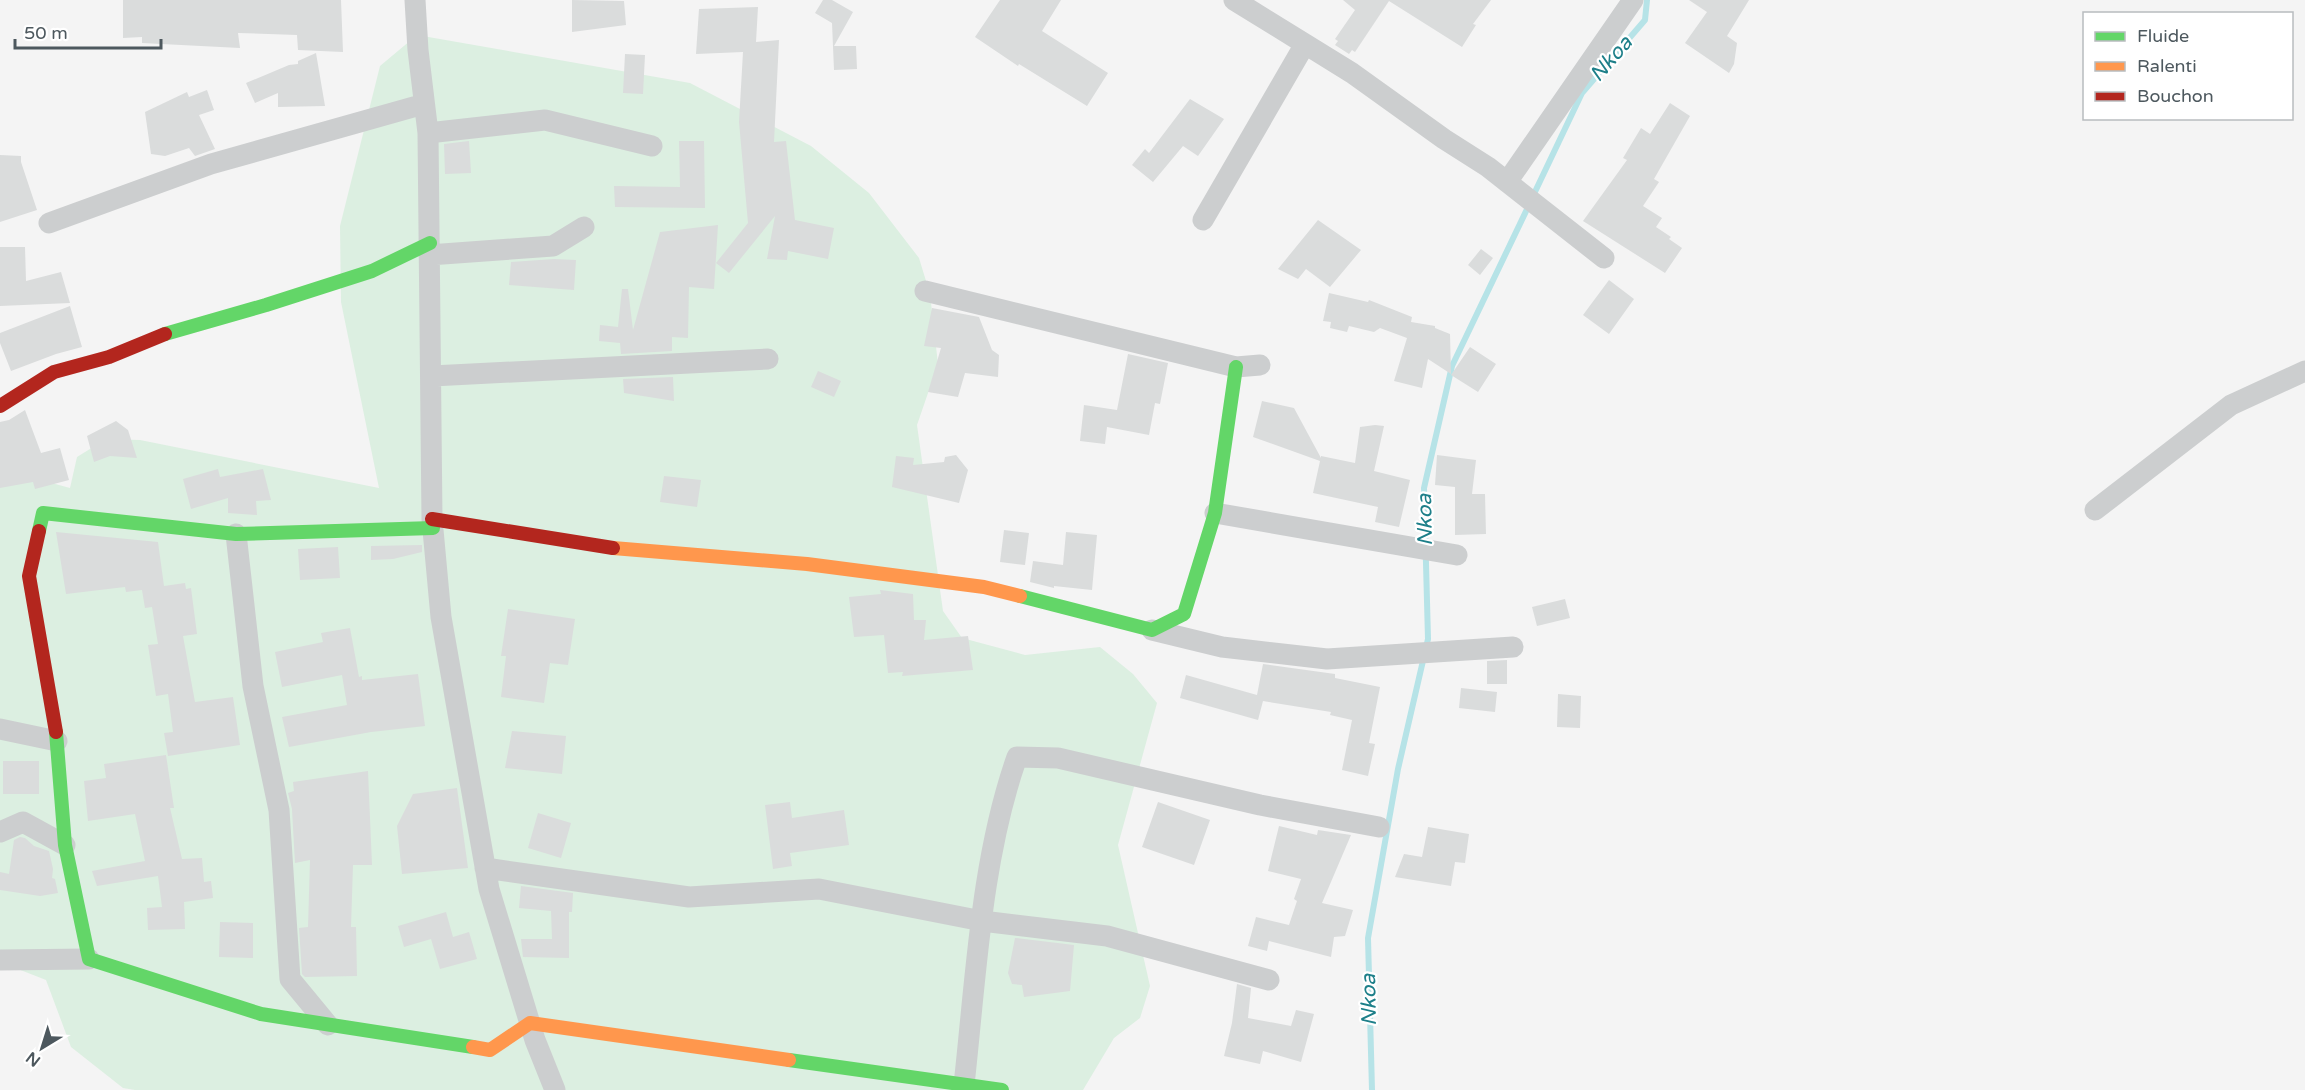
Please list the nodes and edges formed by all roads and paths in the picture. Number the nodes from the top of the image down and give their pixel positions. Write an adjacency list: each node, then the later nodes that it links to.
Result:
1 (415, 0): 5 (street)
2 (1234, 0): 4 (street)
3 (1633, 0): 8 (street)
4 (1305, 44): 8 (street); 9 (street)
5 (424, 104): 6 (street); 10 (street)
6 (428, 133): 7 (street); 12 (street)
7 (652, 146)
8 (1508, 182): 13 (street)
9 (1203, 220)
10 (49, 223)
11 (584, 227): 12 (street)
12 (429, 249): 19 (street); 20 (street)
13 (1604, 258)
14 (925, 291): 17 (street)
15 (768, 359): 19 (street)
16 (1260, 365): 17 (street)
17 (1236, 367): 22 (street)
18 (2305, 371): 21 (street)
19 (432, 376): 23 (street)
20 (0, 406)
21 (2095, 510)
22 (1215, 513): 25 (street); 26 (street)
23 (433, 523): 24 (street); 26 (street); 33 (street)
24 (236, 534): 29 (street); 39 (street)
25 (1457, 555)
26 (1152, 630): 27 (street)
27 (1513, 647)
28 (0, 729): 29 (street)
29 (57, 741): 32 (street)
30 (1379, 827): 34 (street)
31 (0, 832): 32 (street)
32 (64, 846): 35 (street)
33 (485, 868): 34 (street); 38 (street)
34 (982, 921): 37 (street); 40 (street)
35 (88, 959): 36 (street); 39 (street)
36 (0, 960)
37 (1269, 980)
38 (530, 1023): 39 (street); 40 (street); 41 (street)
39 (328, 1024)
40 (964, 1084): 42 (street)
41 (555, 1090)
42 (1002, 1090)

